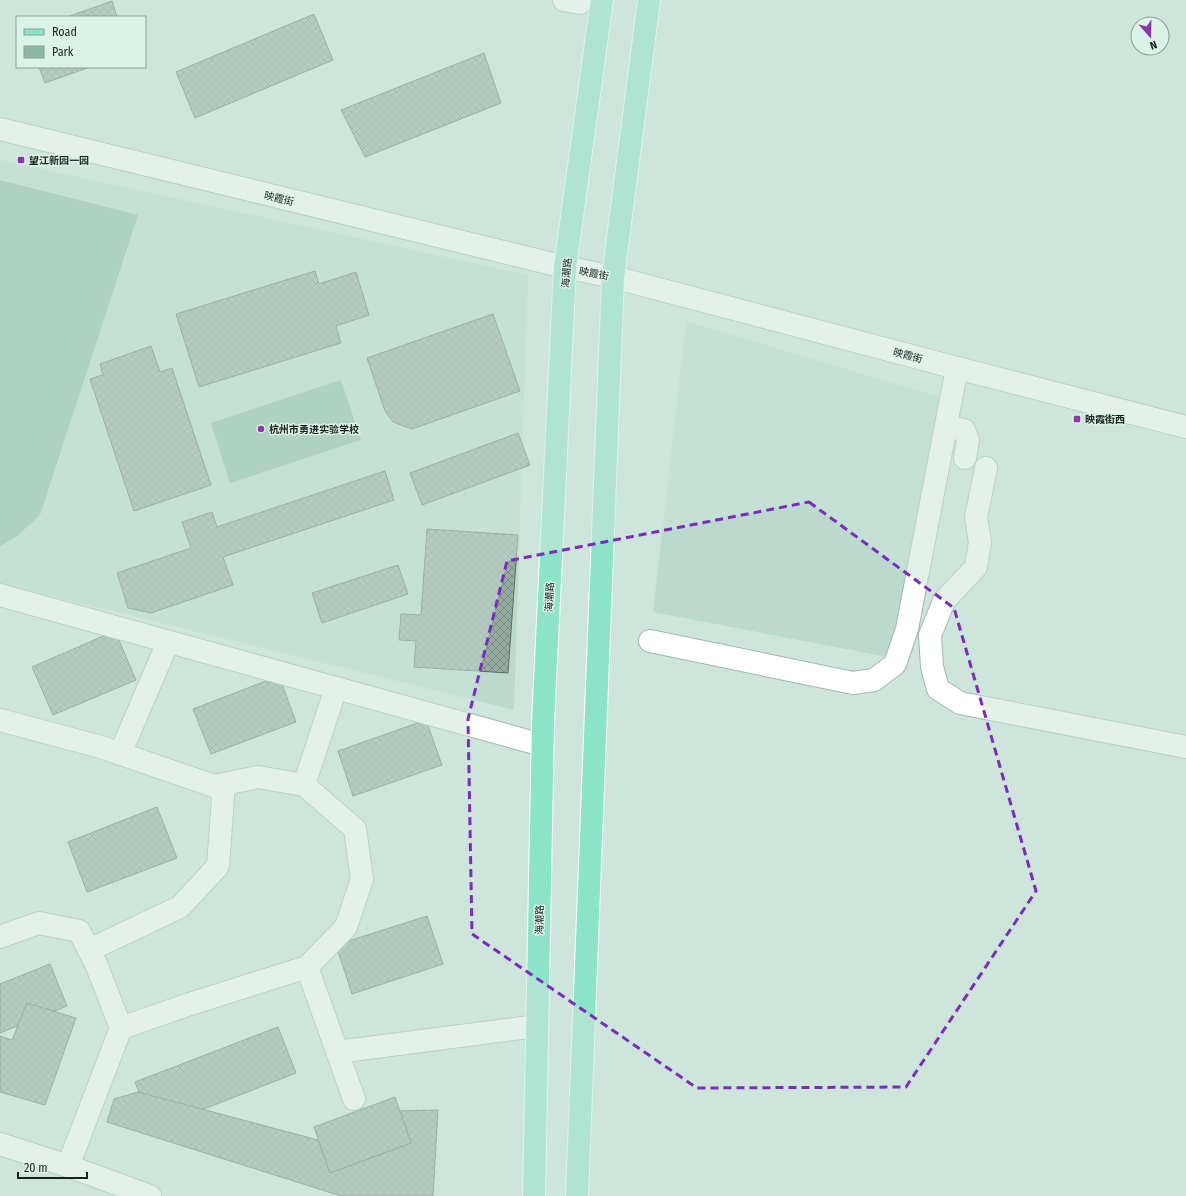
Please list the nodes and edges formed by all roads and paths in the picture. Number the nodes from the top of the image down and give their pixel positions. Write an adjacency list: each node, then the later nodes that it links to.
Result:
1 (602, 0): 4 (main road, 海潮路)
2 (649, 0): 5 (main road)
3 (0, 129): 4 (street, 映霞街)
4 (565, 268): 5 (street, 映霞街); 16 (main road, 海潮路)
5 (613, 277): 6 (street, 映霞街); 32 (main road)
6 (957, 368): 7 (street); 8 (street, 映霞街)
7 (946, 426): 9 (street); 12 (street)
8 (1186, 427)
9 (965, 458)
10 (986, 468): 17 (street)
11 (0, 595): 13 (street)
12 (650, 641)
13 (168, 642): 14 (street); 18 (street)
14 (336, 688): 16 (street); 20 (street)
15 (0, 720): 18 (street)
16 (542, 745): 24 (main road, 海潮路)
17 (1186, 747)
18 (120, 754): 19 (street)
19 (224, 784): 20 (street); 22 (street)
20 (304, 785): 23 (street)
21 (0, 937): 22 (street)
22 (89, 950): 25 (street)
23 (307, 967): 25 (street); 26 (street)
24 (537, 1026): 26 (street); 31 (main road, 海潮路)
25 (121, 1028): 29 (street)
26 (337, 1052): 27 (street)
27 (354, 1099)
28 (0, 1144): 29 (street)
29 (68, 1166): 30 (street)
30 (150, 1196)
31 (534, 1196)
32 (577, 1196)

